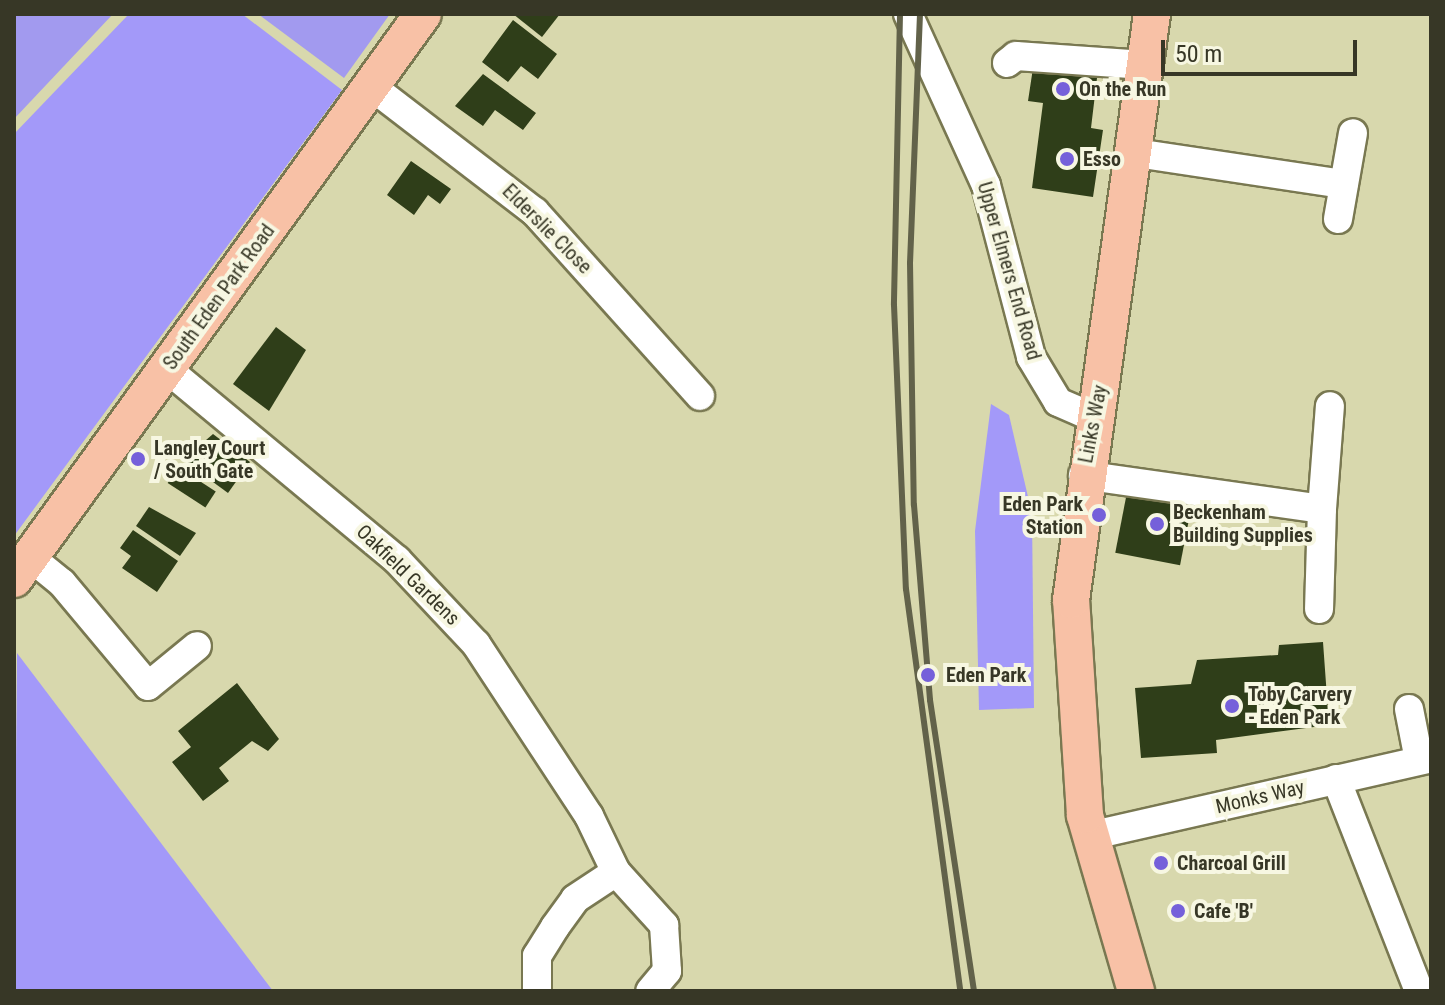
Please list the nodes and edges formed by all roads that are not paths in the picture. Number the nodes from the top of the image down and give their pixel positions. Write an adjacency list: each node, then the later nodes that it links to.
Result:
1 (423, 14): 6 (main road, South Eden Park Road)
2 (908, 14): 14 (street, Upper Elmers End Road)
3 (1152, 14): 5 (main road, Links Way)
4 (1007, 63): 5 (street)
5 (1145, 65): 8 (main road, Links Way)
6 (372, 87): 11 (main road, South Eden Park Road); 12 (street, Elderslie Close)
7 (1353, 133): 9 (street)
8 (1136, 153): 9 (street); 14 (main road, Links Way)
9 (1344, 184): 10 (street)
10 (1338, 219)
11 (167, 369): 17 (main road, South Eden Park Road); 24 (street, Oakfield Gardens)
12 (700, 396)
13 (1330, 406): 16 (street)
14 (1095, 418): 15 (main road, Links Way)
15 (1083, 475): 16 (street); 23 (main road, Links Way)
16 (1322, 509): 18 (street)
17 (22, 568): 19 (street)
18 (1319, 609)
19 (197, 646)
20 (1409, 709): 21 (street)
21 (1425, 759): 22 (street, Monks Way)
22 (1336, 779): 23 (street, Monks Way); 28 (street)
23 (1089, 836): 27 (main road)
24 (616, 872): 25 (street); 26 (street, Oakfield Gardens)
25 (537, 991)
26 (650, 991)
27 (1136, 991)
28 (1419, 991)

